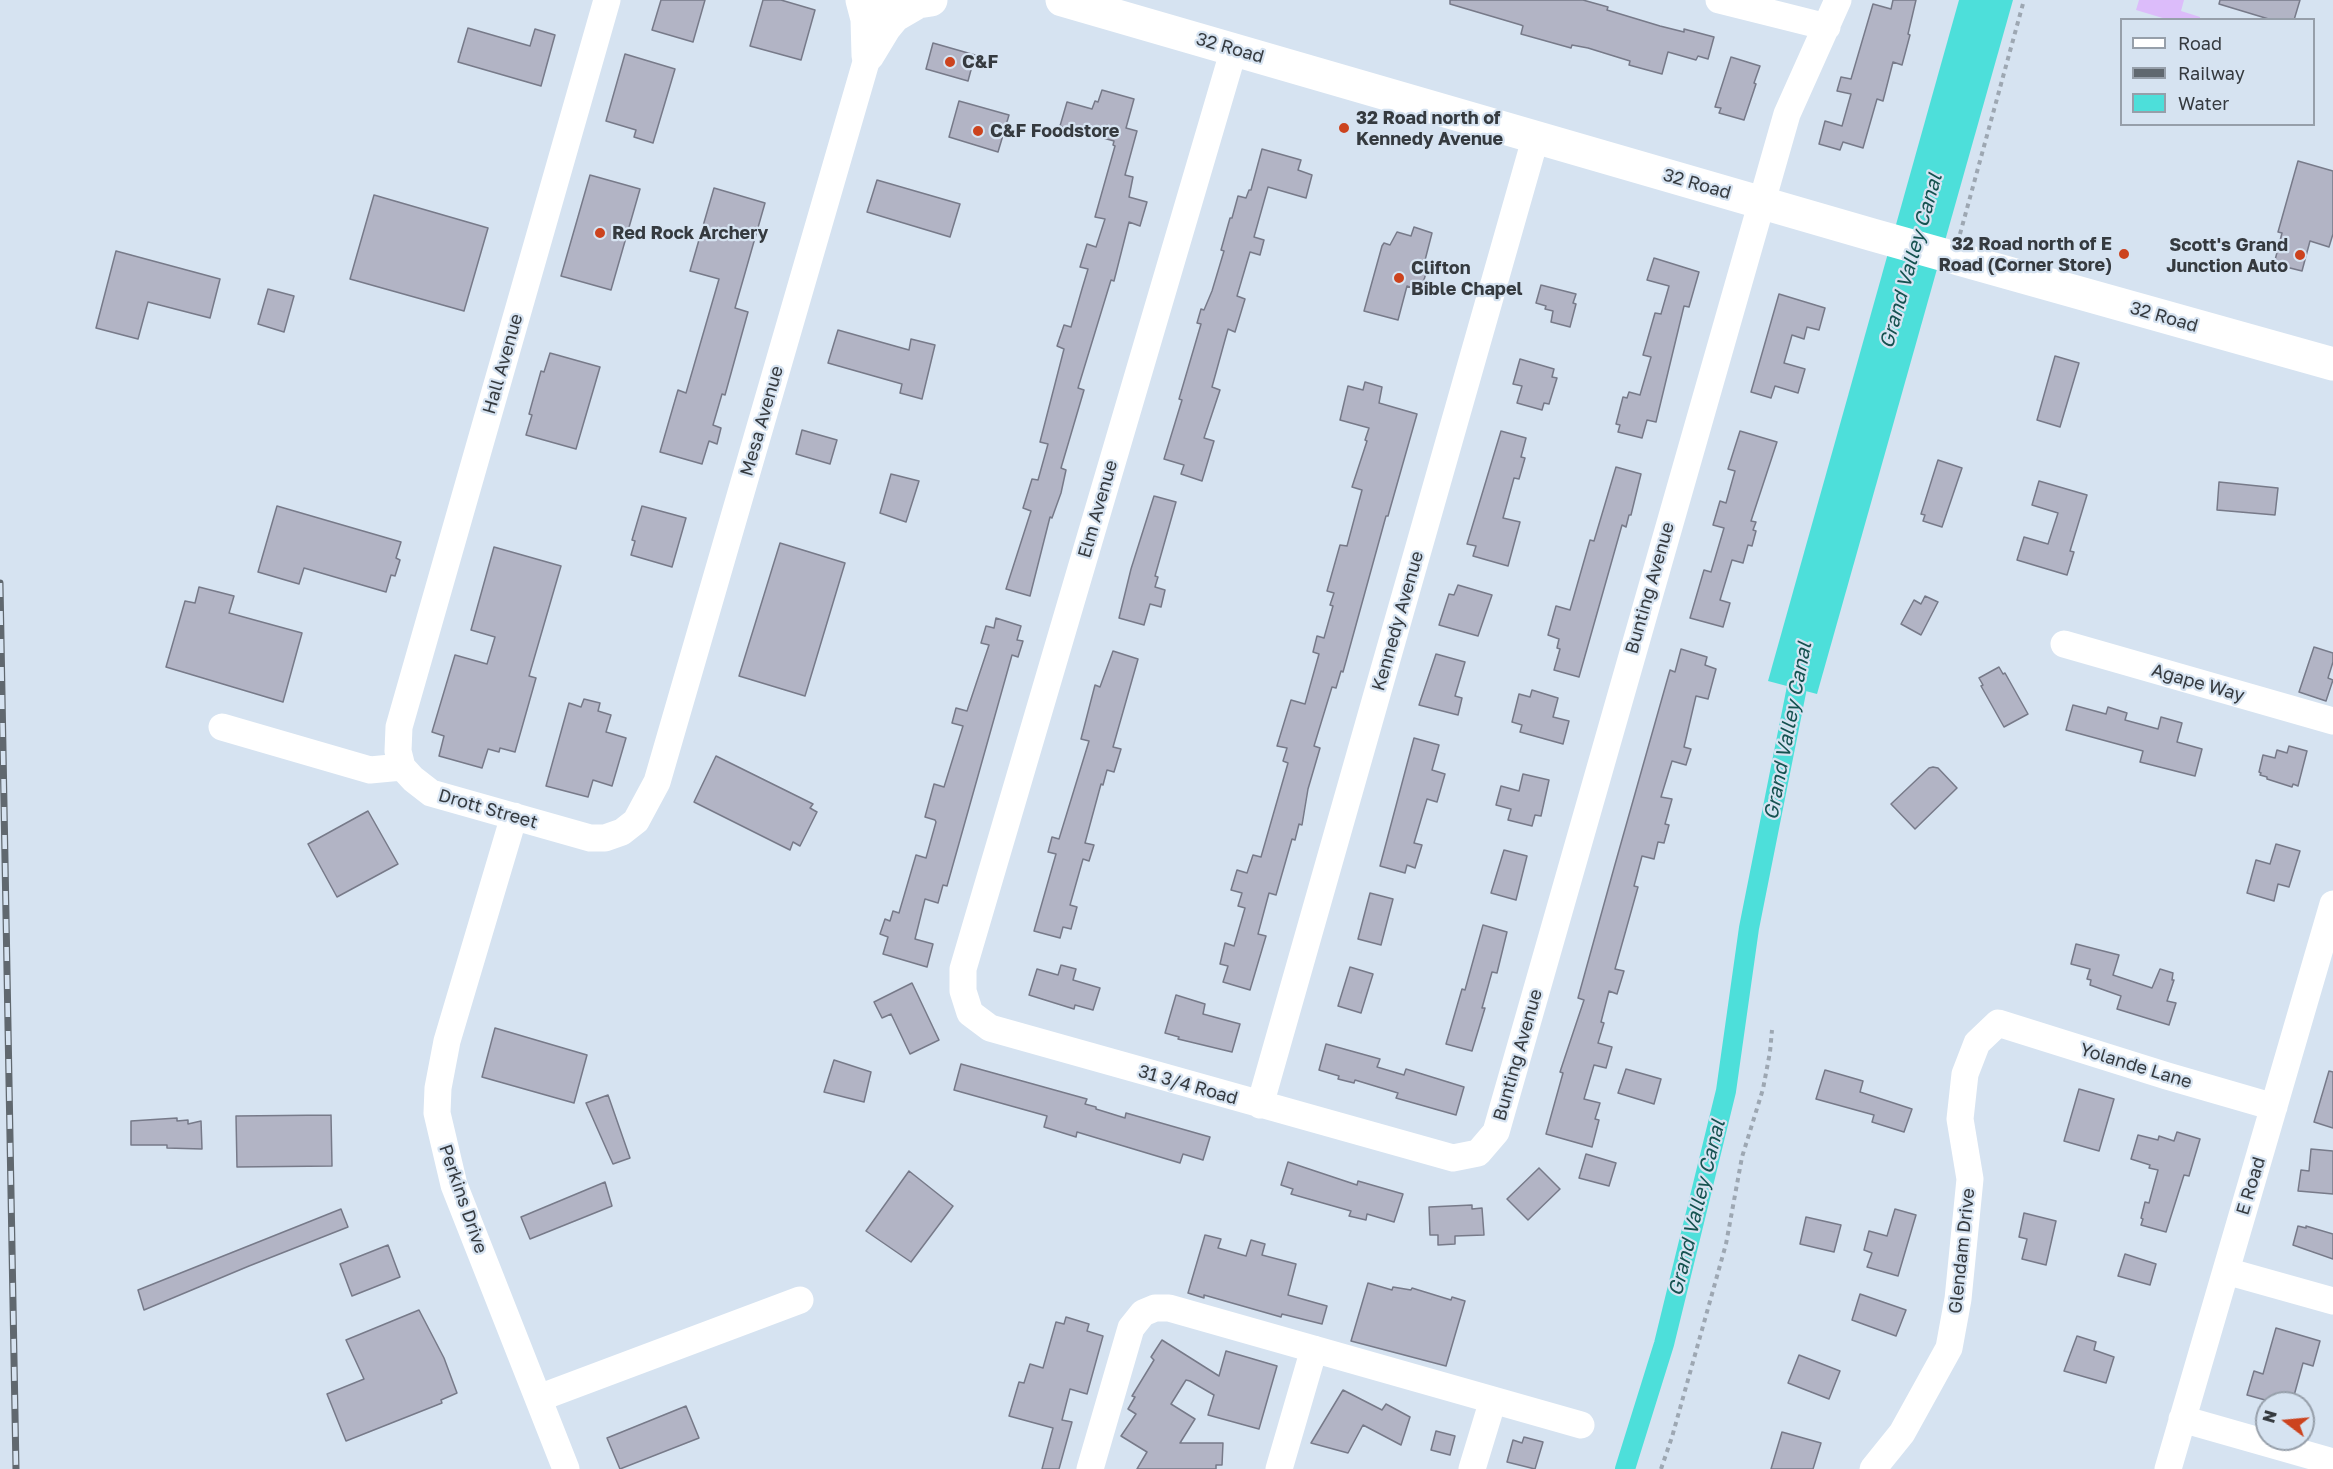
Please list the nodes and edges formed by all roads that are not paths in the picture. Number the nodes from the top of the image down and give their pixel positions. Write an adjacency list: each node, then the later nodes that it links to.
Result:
1 (607, 0): 17 (street, Hall Avenue)
2 (862, 0): 10 (main road)
3 (884, 0): 10 (street, Mesa Avenue)
4 (931, 0): 10 (main road)
5 (1062, 0): 9 (main road, 32 Road)
6 (1719, 0): 8 (street)
7 (1838, 0): 8 (street, Bunting Avenue)
8 (1827, 27): 12 (street, Bunting Avenue)
9 (1234, 49): 11 (main road, 32 Road); 21 (street, Elm Avenue)
10 (868, 55): 19 (street, Mesa Avenue)
11 (1536, 136): 12 (main road, 32 Road); 23 (street, Kennedy Avenue)
12 (1761, 202): 13 (main road, 32 Road); 25 (street, Bunting Avenue)
13 (2333, 364)
14 (2064, 644): 15 (street, Agape Way)
15 (2333, 722)
16 (222, 727): 17 (street)
17 (402, 766): 18 (street, Drott Street)
18 (514, 816): 19 (street, Drott Street); 30 (street, Perkins Drive)
19 (622, 832)
20 (2333, 904): 24 (street, E Road)
21 (963, 969): 23 (street, 31 3/4 Road)
22 (1998, 1023): 24 (street, Yolande Lane); 39 (street, Glendam Drive)
23 (1260, 1105): 25 (street, 31 3/4 Road)
24 (2274, 1107): 26 (street, E Road)
25 (1453, 1158)
26 (2226, 1270): 28 (street); 32 (street, E Road)
27 (800, 1300): 30 (street)
28 (2333, 1301)
29 (1314, 1349): 31 (street); 36 (street); 37 (street)
30 (539, 1398): 35 (street, Perkins Drive)
31 (1493, 1400): 33 (street); 38 (street)
32 (2182, 1419): 34 (street); 40 (street, E Road)
33 (1581, 1425)
34 (2333, 1462)
35 (566, 1469)
36 (1090, 1469)
37 (1279, 1469)
38 (1472, 1469)
39 (1873, 1469)
40 (2168, 1469)

